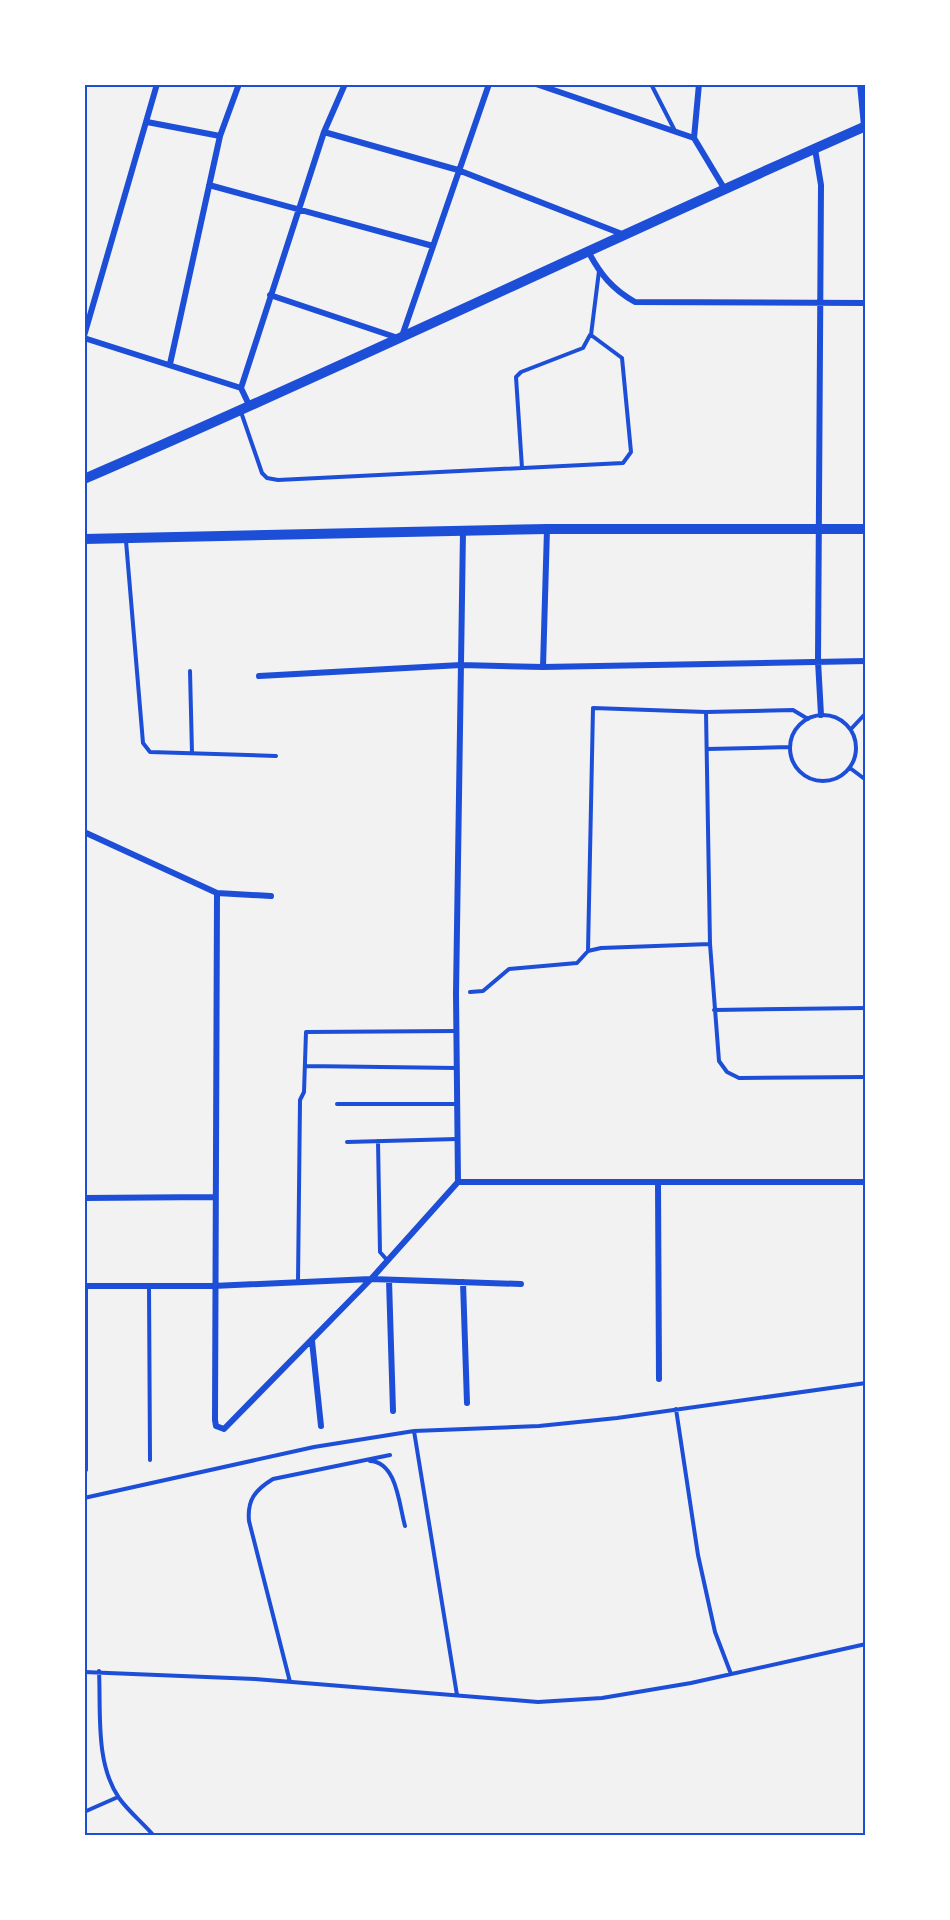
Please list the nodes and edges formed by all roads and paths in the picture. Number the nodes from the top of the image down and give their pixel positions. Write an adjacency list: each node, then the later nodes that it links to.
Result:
1 (157, 84): 9 (street)
2 (239, 84): 13 (street)
3 (345, 84): 11 (street)
4 (489, 84): 16 (street)
5 (536, 84): 12 (street)
6 (651, 84): 12 (lane)
7 (699, 84): 14 (street)
8 (860, 84): 10 (street)
9 (147, 122): 13 (street); 28 (street)
10 (865, 126): 15 (street)
11 (324, 132): 16 (street); 19 (street)
12 (676, 132): 14 (street)
13 (219, 136): 17 (street)
14 (694, 138): 18 (street)
15 (815, 149): 18 (street); 25 (street)
16 (458, 170): 20 (street); 21 (street)
17 (208, 185): 19 (street); 30 (street)
18 (724, 188): 20 (street)
19 (299, 208): 21 (street); 24 (street)
20 (622, 234): 22 (street)
21 (433, 246): 29 (street)
22 (588, 250): 23 (street); 29 (street)
23 (599, 271): 25 (street); 27 (lane)
24 (270, 295): 29 (street); 31 (street)
25 (821, 303): 26 (street); 37 (street)
26 (866, 303)
27 (591, 335): 33 (lane); 33 (lane)
28 (84, 337): 30 (street)
29 (401, 339): 32 (street)
30 (170, 364): 31 (street)
31 (241, 388): 32 (street)
32 (246, 410): 33 (lane); 34 (street)
33 (522, 468)
34 (84, 479)
35 (547, 529): 36 (street); 37 (street); 44 (street)
36 (463, 530): 40 (street); 43 (street)
37 (819, 530): 38 (street); 41 (street)
38 (866, 530)
39 (85, 536): 40 (street)
40 (125, 537): 54 (lane)
41 (818, 661): 42 (street); 44 (street); 49 (street)
42 (866, 661)
43 (461, 665): 44 (street); 46 (street); 66 (street)
44 (543, 667)
45 (190, 671): 54 (lane)
46 (259, 676)
47 (706, 712): 50 (lane); 53 (lane); 62 (lane)
48 (866, 712): 51 (lane)
49 (821, 715): 50 (lane); 51 (lane)
50 (808, 719): 52 (lane)
51 (851, 729): 56 (lane)
52 (790, 747): 53 (lane); 56 (lane)
53 (707, 749): 61 (lane)
54 (192, 753): 55 (lane)
55 (276, 756)
56 (850, 768): 57 (lane)
57 (866, 780)
58 (84, 832): 59 (street)
59 (217, 893): 60 (street); 78 (street)
60 (271, 896)
61 (710, 944): 62 (lane); 65 (lane)
62 (588, 951): 63 (lane)
63 (470, 992)
64 (866, 1008): 65 (lane)
65 (714, 1010): 69 (lane)
66 (456, 1031): 67 (lane); 68 (street)
67 (306, 1066): 68 (lane); 83 (lane)
68 (457, 1068): 71 (street)
69 (866, 1077)
70 (337, 1104): 71 (lane)
71 (457, 1104): 72 (street)
72 (458, 1139): 73 (lane); 75 (street)
73 (378, 1141): 74 (lane); 80 (lane)
74 (347, 1142)
75 (458, 1182): 76 (street); 80 (street)
76 (657, 1182): 77 (street); 90 (street)
77 (866, 1182)
78 (214, 1197): 79 (street); 88 (street)
79 (84, 1198)
80 (387, 1261): 81 (street)
81 (371, 1279): 82 (street); 83 (street); 89 (street)
82 (389, 1280): 84 (street); 94 (street)
83 (298, 1282): 88 (street)
84 (463, 1282): 85 (street); 92 (street)
85 (521, 1284)
86 (85, 1286): 87 (street); 100 (lane)
87 (149, 1286): 88 (street); 98 (lane)
88 (213, 1287): 89 (street)
89 (312, 1341): 95 (street)
90 (659, 1379)
91 (866, 1383): 93 (lane)
92 (467, 1403)
93 (676, 1409): 96 (lane); 106 (lane)
94 (393, 1411)
95 (321, 1426)
96 (414, 1431): 101 (lane); 108 (lane)
97 (390, 1455): 99 (lane)
98 (150, 1460)
99 (363, 1460): 102 (lane); 107 (lane)
100 (86, 1470)
101 (84, 1498)
102 (405, 1526)
103 (866, 1644): 106 (lane)
104 (99, 1671): 105 (lane); 107 (lane); 109 (lane)
105 (84, 1672)
106 (731, 1674): 108 (lane)
107 (290, 1682): 108 (lane)
108 (457, 1695)
109 (118, 1797): 110 (lane); 111 (lane)
110 (84, 1812)
111 (154, 1836)

